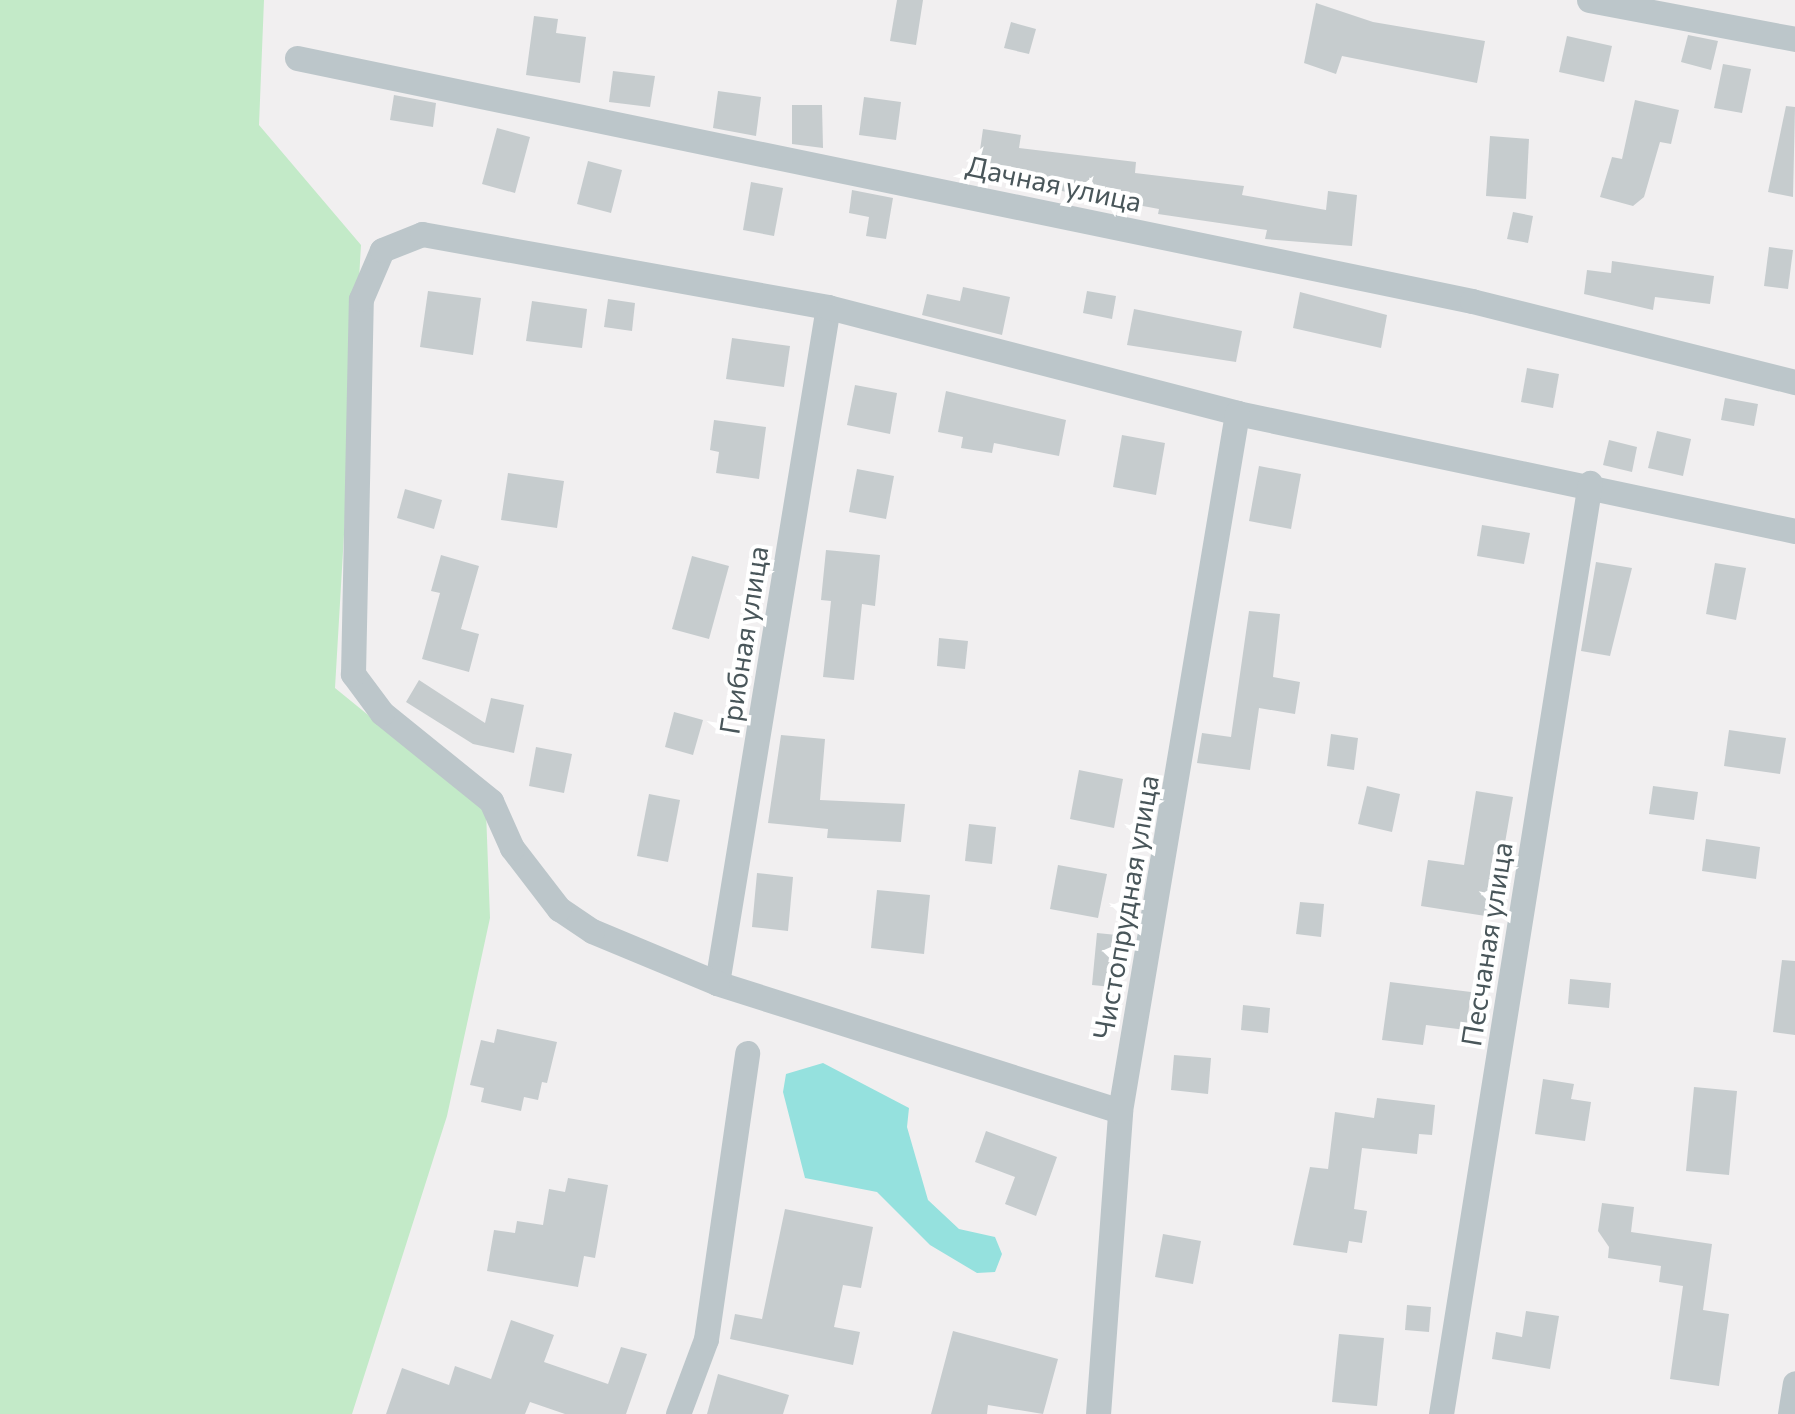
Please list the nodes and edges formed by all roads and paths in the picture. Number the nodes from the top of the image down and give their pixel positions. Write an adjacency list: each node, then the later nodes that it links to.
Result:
1 (1590, 0): 2 (street)
2 (1795, 39)
3 (296, 58): 5 (street, Дачная улица)
4 (828, 307): 6 (street); 9 (street, Грибная улица); 9 (street)
5 (1795, 382)
6 (1236, 413): 7 (street); 11 (street, Чистопрудная улица)
7 (1590, 483): 8 (street); 15 (street, Песчаная улица)
8 (1795, 531)
9 (717, 982): 11 (street)
10 (747, 1053): 13 (street)
11 (1120, 1111): 14 (street, Чистопрудная улица)
12 (1795, 1383): 16 (street)
13 (678, 1414)
14 (1098, 1414)
15 (1442, 1414)
16 (1790, 1414)

